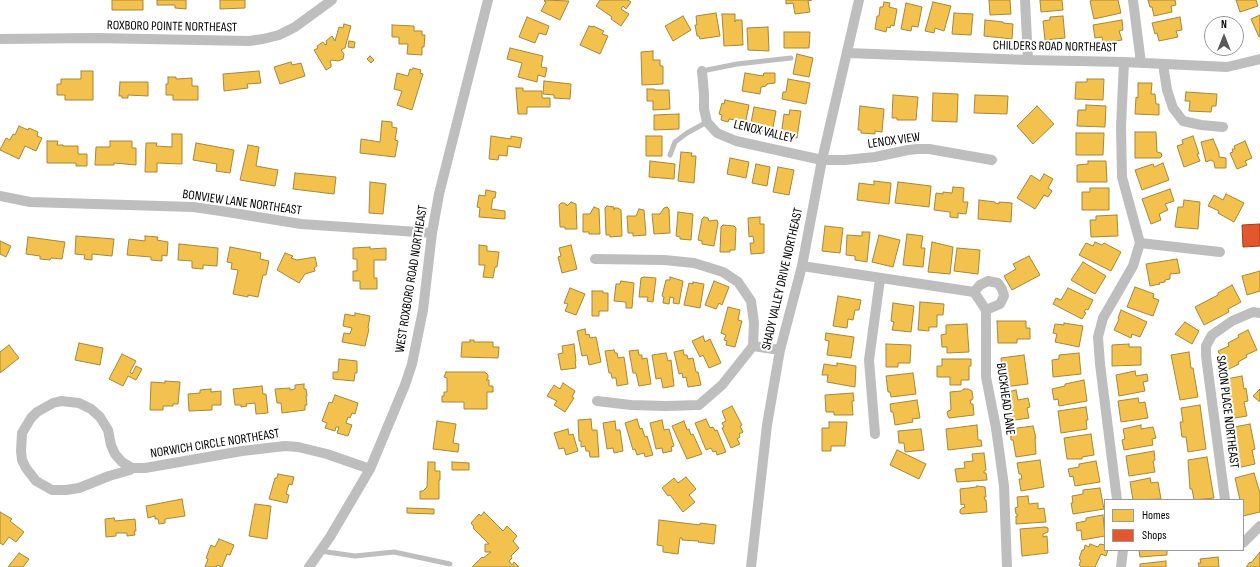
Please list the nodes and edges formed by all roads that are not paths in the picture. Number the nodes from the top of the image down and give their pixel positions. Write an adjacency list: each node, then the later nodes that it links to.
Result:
1 (332, 0): 6 (street, ROXBORO POINTE NORTHEAST)
2 (488, 0): 21 (street, WEST ROXBORO ROAD NORTHEAST)
3 (859, 0): 7 (street, SHADY VALLEY DRIVE NORTHEAST)
4 (1025, 0): 10 (street)
5 (1133, 0): 12 (street)
6 (0, 39)
7 (848, 52): 10 (street, CHILDERS ROAD NORTHEAST); 18 (street, SHADY VALLEY DRIVE NORTHEAST)
8 (791, 58): 14 (lane)
9 (1260, 59): 13 (street, CHILDERS ROAD NORTHEAST)
10 (1028, 60): 11 (street, CHILDERS ROAD NORTHEAST)
11 (1124, 62): 12 (street, CHILDERS ROAD NORTHEAST); 22 (street)
12 (1141, 63): 13 (street, CHILDERS ROAD NORTHEAST)
13 (1163, 64): 16 (street)
14 (702, 71): 15 (street)
15 (708, 122): 17 (lane); 18 (street, LENOX VALLEY)
16 (1223, 127)
17 (670, 155)
18 (822, 160): 19 (street, LENOX VIEW); 25 (street, SHADY VALLEY DRIVE NORTHEAST)
19 (992, 160)
20 (0, 196): 21 (street, BONVIEW LANE NORTHEAST)
21 (432, 233): 35 (street, WEST ROXBORO ROAD NORTHEAST)
22 (1140, 243): 23 (street); 36 (street)
23 (1220, 252)
24 (595, 259): 30 (street)
25 (802, 266): 26 (street); 31 (street, SHADY VALLEY DRIVE NORTHEAST)
26 (880, 279): 27 (street); 33 (street)
27 (974, 292): 28 (street); 28 (street)
28 (986, 310): 45 (street, BUCKHEAD LANE)
29 (1260, 313): 37 (street, SAXON PLACE NORTHEAST)
30 (753, 346): 31 (street); 32 (street)
31 (780, 350): 44 (street, SHADY VALLEY DRIVE NORTHEAST)
32 (597, 401)
33 (875, 434)
34 (132, 468): 34 (street, NORWICH CIRCLE NORTHEAST); 35 (street, NORWICH CIRCLE NORTHEAST)
35 (370, 469): 40 (street, WEST ROXBORO ROAD NORTHEAST)
36 (1117, 499)
37 (1225, 499)
38 (1260, 526): 39 (street)
39 (1244, 542)
40 (320, 550): 42 (lane); 43 (street, WEST ROXBORO ROAD NORTHEAST)
41 (1123, 551): 46 (street)
42 (450, 564)
43 (309, 567)
44 (751, 567)
45 (1007, 567)
46 (1121, 567)

